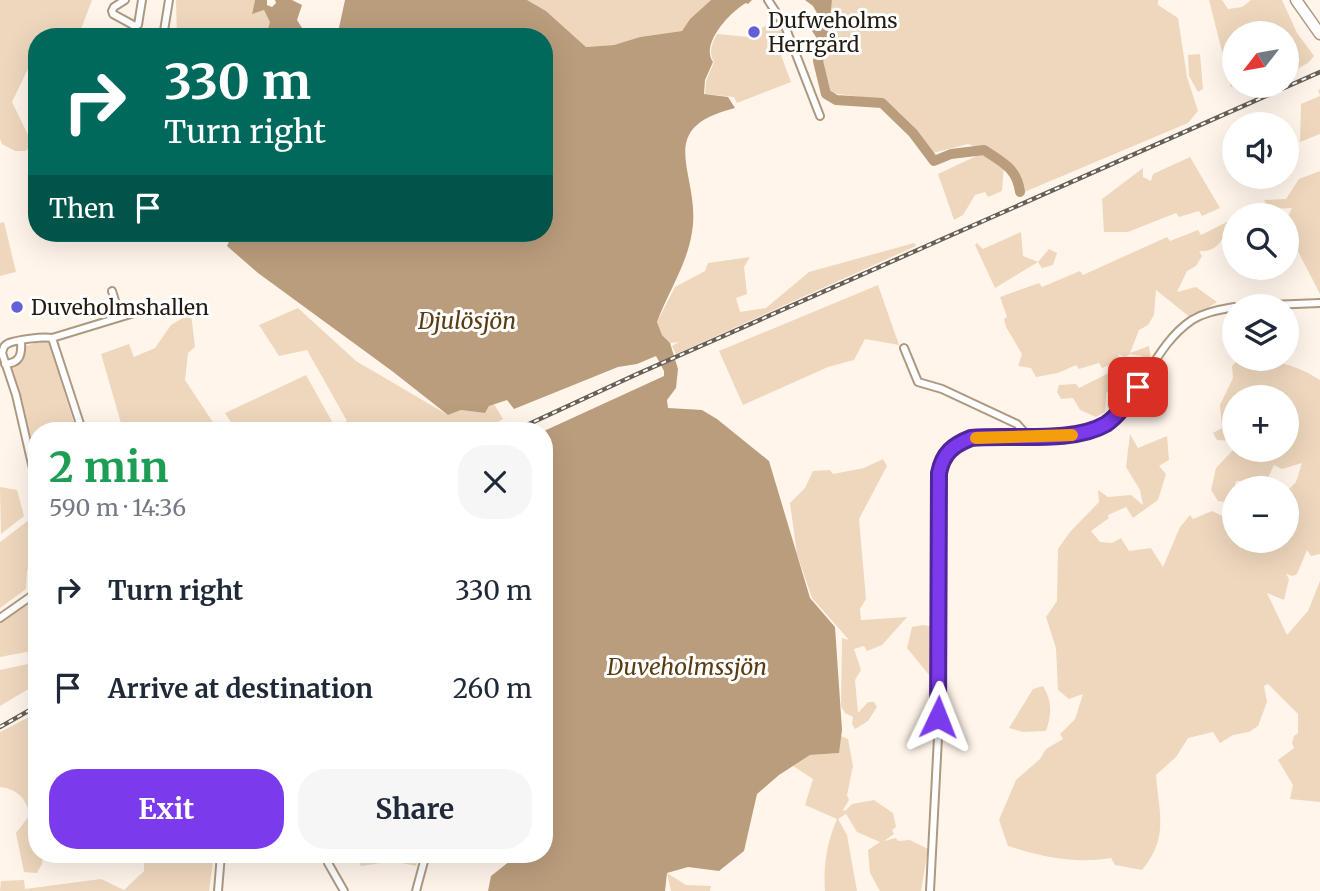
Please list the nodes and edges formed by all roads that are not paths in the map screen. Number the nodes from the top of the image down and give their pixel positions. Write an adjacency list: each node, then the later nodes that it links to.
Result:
1 (125, 0): 6 (street)
2 (142, 0): 6 (street)
3 (169, 0): 7 (street)
4 (768, 0): 9 (street)
5 (1296, 0): 8 (street)
6 (135, 26)
7 (164, 28)
8 (1320, 34)
9 (820, 116)
10 (112, 291): 15 (street)
11 (1320, 303): 12 (street)
12 (1299, 304)
13 (1222, 309): 21 (street)
14 (144, 310): 15 (street)
15 (120, 317): 16 (street)
16 (52, 338): 17 (street); 20 (street)
17 (21, 341): 19 (street); 19 (street)
18 (904, 348): 21 (street)
19 (5, 363): 22 (street)
20 (79, 422)
21 (1027, 436): 31 (street)
22 (28, 447)
23 (28, 598): 24 (street)
24 (0, 618)
25 (220, 863): 28 (street)
26 (328, 863): 29 (street)
27 (424, 863): 30 (street)
28 (218, 891)
29 (344, 891)
30 (416, 891)
31 (930, 891)

